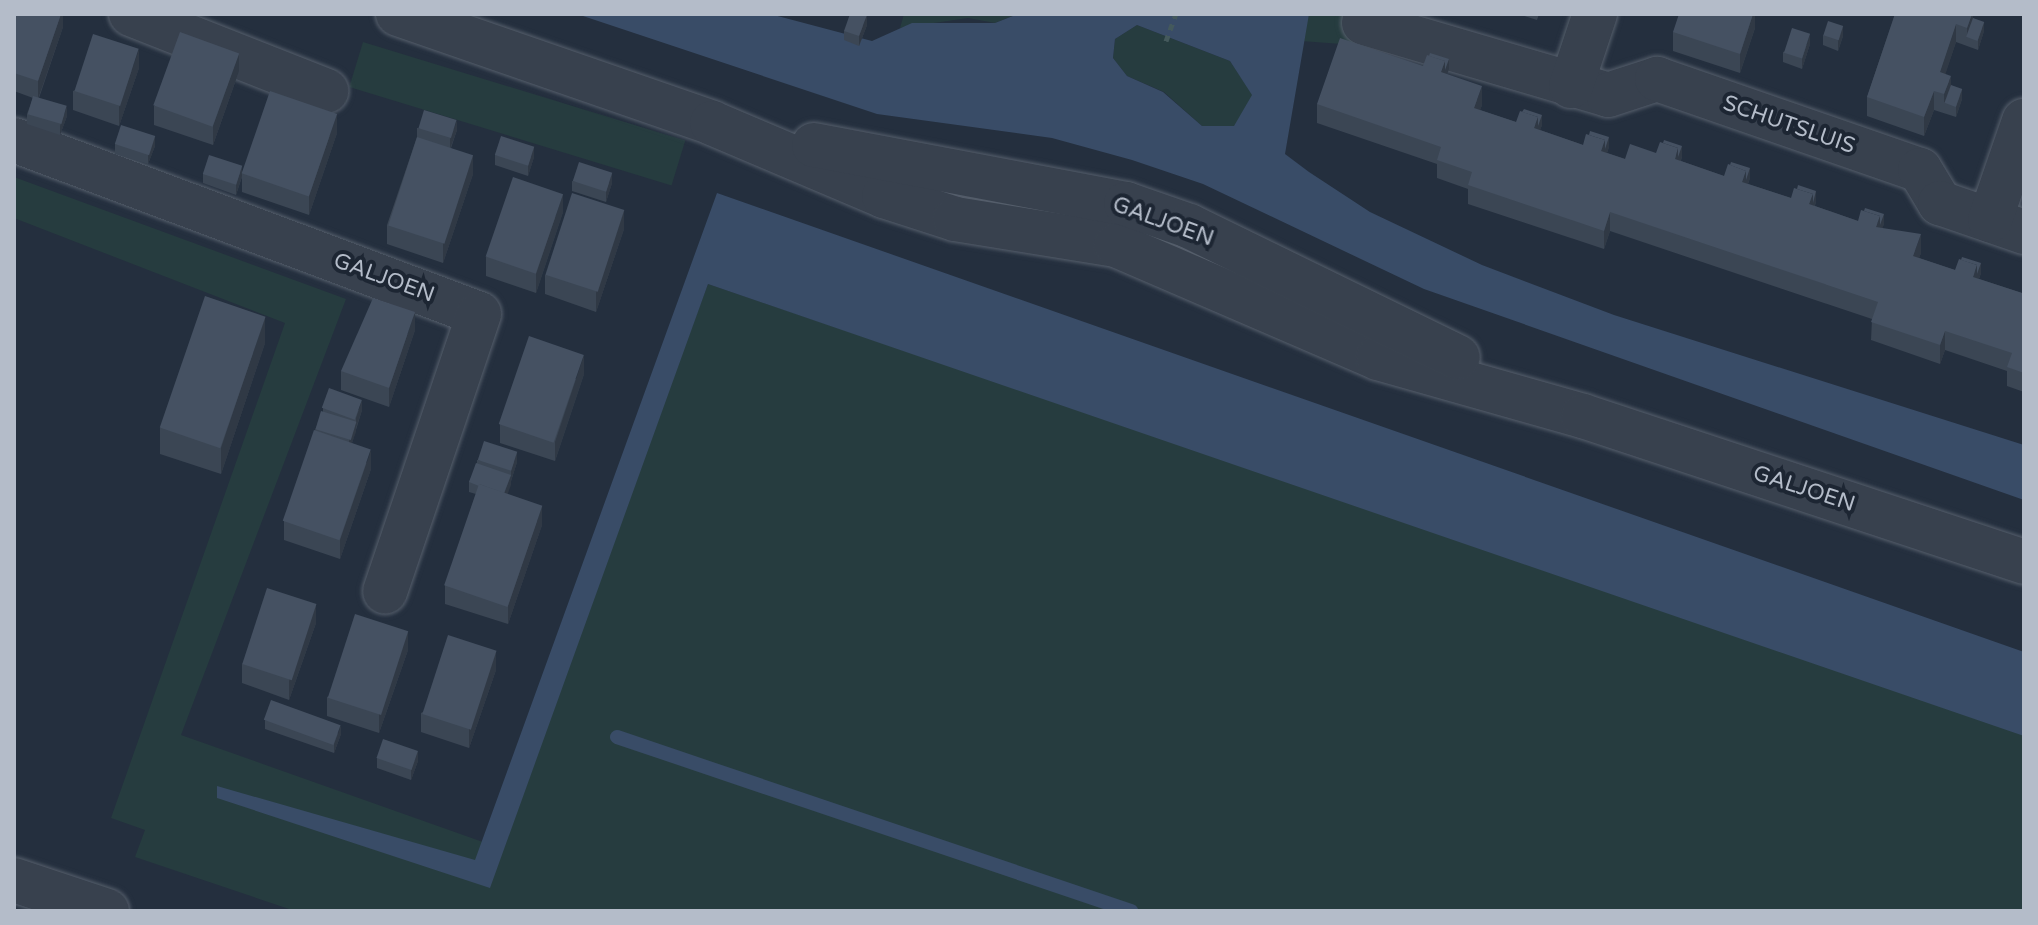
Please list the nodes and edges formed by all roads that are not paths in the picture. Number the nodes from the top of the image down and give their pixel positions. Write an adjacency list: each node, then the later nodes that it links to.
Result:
1 (131, 14): 6 (street)
2 (398, 14): 10 (street, GALJOEN)
3 (1595, 14): 5 (street)
4 (1364, 23): 5 (street, SCHUTSLUIS)
5 (1571, 86): 9 (street, SCHUTSLUIS)
6 (326, 91)
7 (2024, 121): 9 (street, SCHUTSLUIS)
8 (14, 140): 11 (street, GALJOEN)
9 (2007, 226)
10 (2024, 562)
11 (385, 592)
12 (14, 880): 13 (street)
13 (107, 911)

